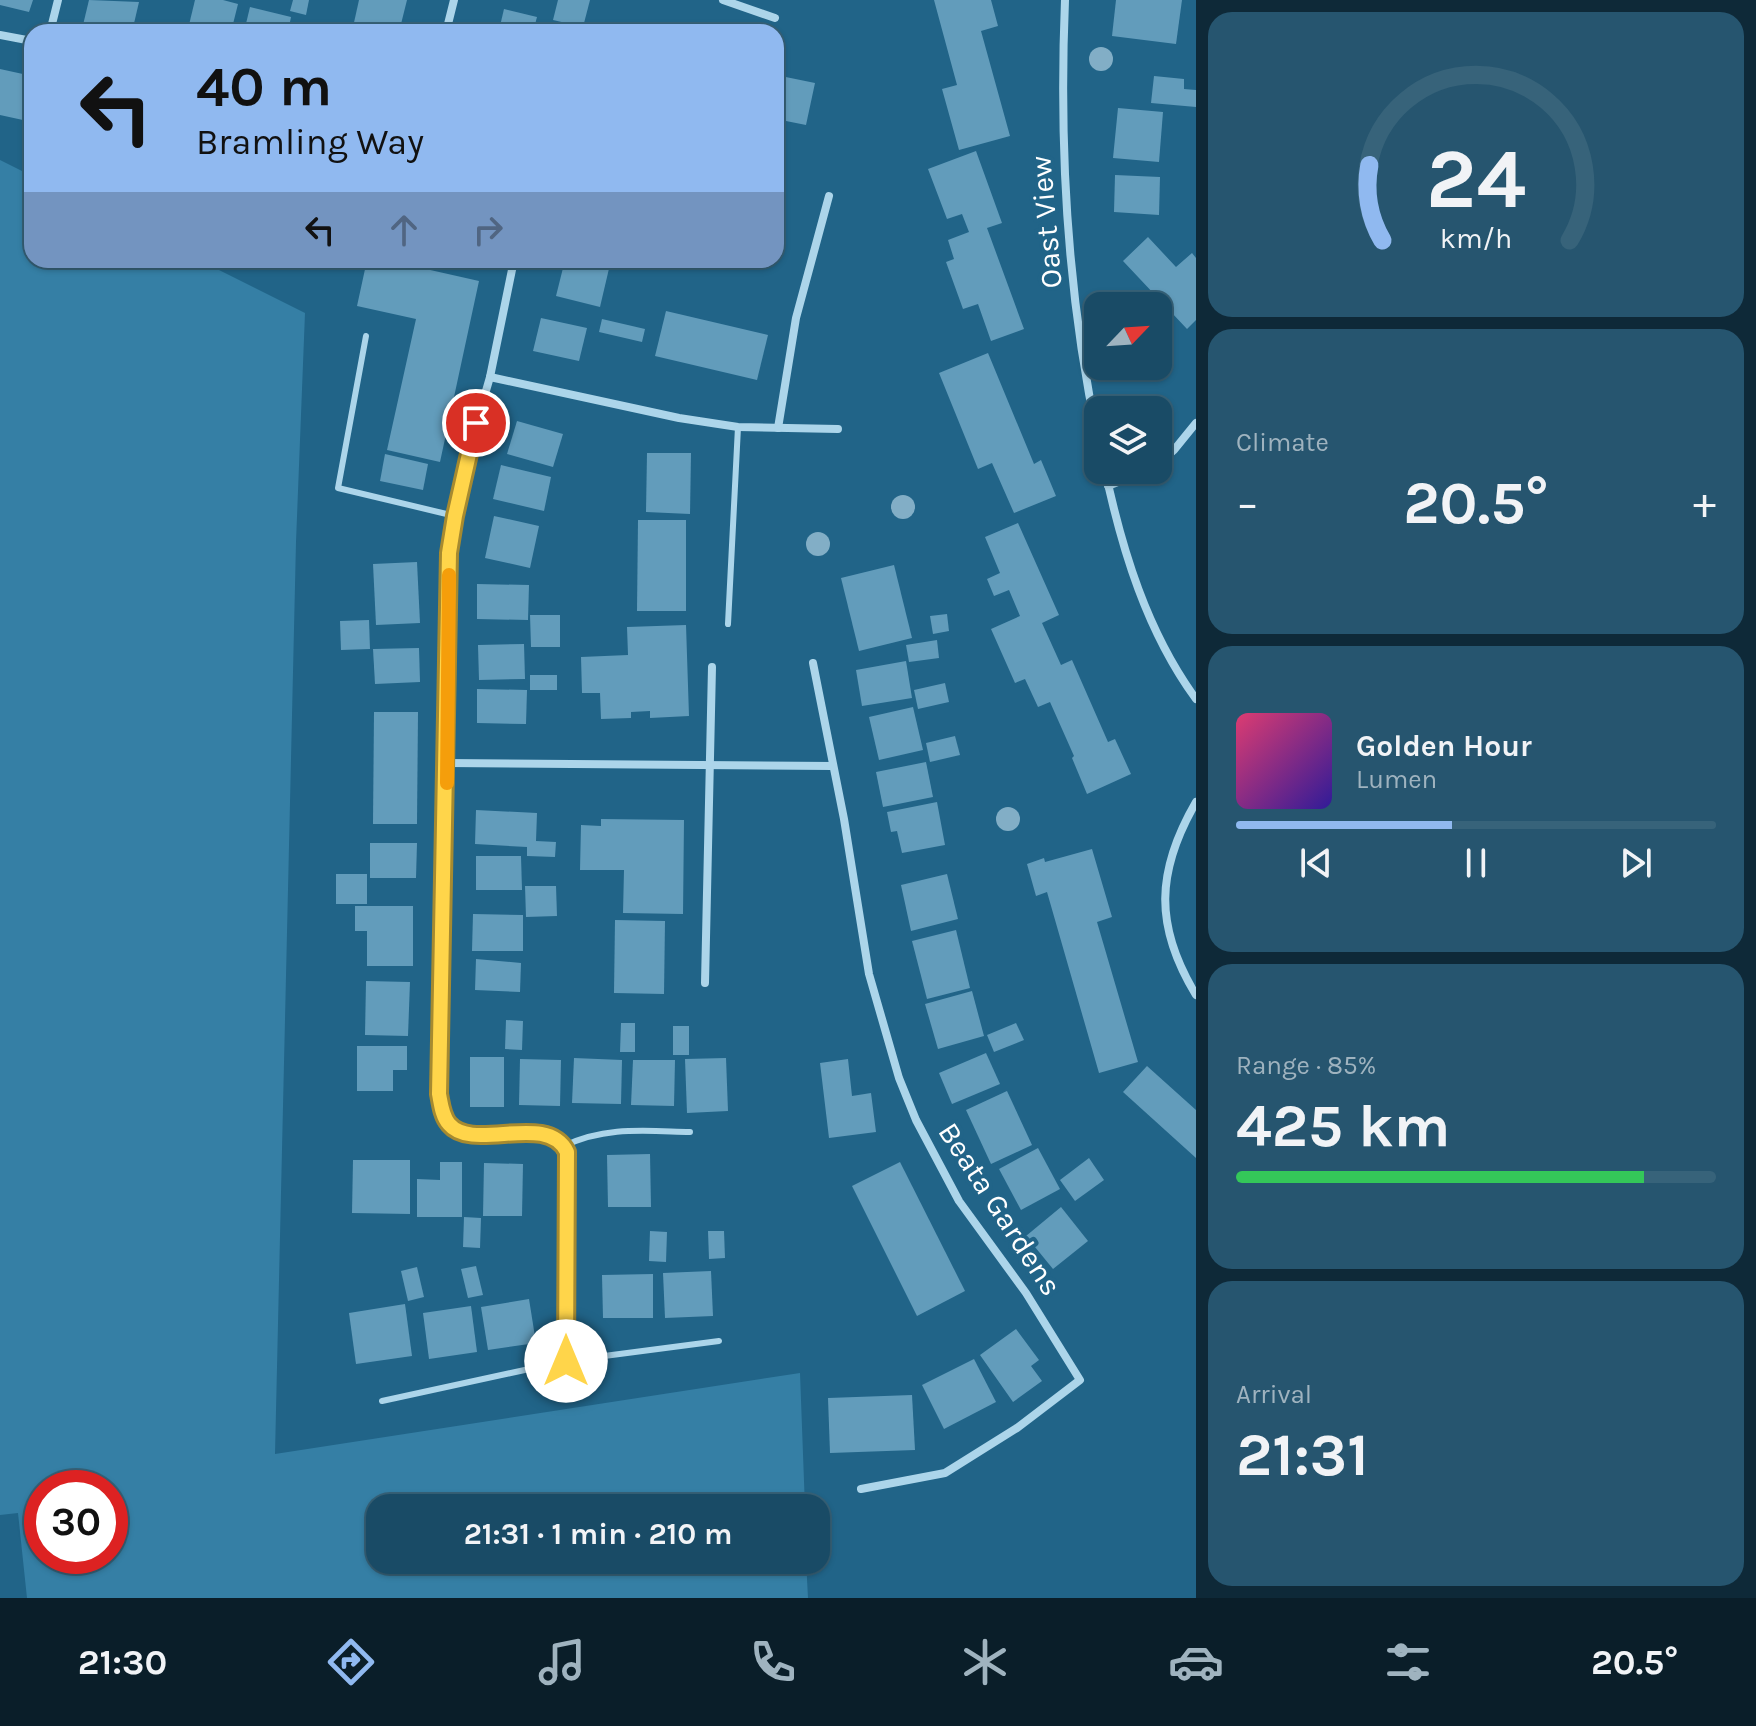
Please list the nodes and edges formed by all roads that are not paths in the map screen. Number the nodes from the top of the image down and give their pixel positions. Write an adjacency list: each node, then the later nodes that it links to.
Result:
1 (58, 0): 6 (street)
2 (454, 0): 7 (street)
3 (723, 0): 5 (street)
4 (1065, 0): 14 (street, Oast View)
5 (775, 18)
6 (52, 24)
7 (448, 24)
8 (0, 35): 9 (street)
9 (24, 40)
10 (829, 196): 17 (street)
11 (512, 268): 13 (street)
12 (366, 336): 22 (lane)
13 (490, 377): 16 (street); 22 (street)
14 (1090, 396)
15 (1196, 423): 19 (street)
16 (738, 427): 17 (street); 23 (lane)
17 (778, 428): 18 (street)
18 (838, 429)
19 (1172, 452)
20 (1113, 484): 21 (street)
21 (1108, 486): 26 (street)
22 (455, 516): 27 (street)
23 (728, 624)
24 (813, 663): 29 (street, Beata Gardens)
25 (712, 667): 28 (street)
26 (1196, 699)
27 (447, 763): 28 (street); 34 (street)
28 (708, 766): 29 (street); 31 (street)
29 (833, 766): 38 (street, Beata Gardens)
30 (1196, 802): 32 (street)
31 (705, 983)
32 (1196, 995)
33 (690, 1132): 34 (lane)
34 (564, 1146): 36 (street)
35 (719, 1341): 36 (lane)
36 (566, 1361): 37 (lane)
37 (382, 1401)
38 (861, 1489)

